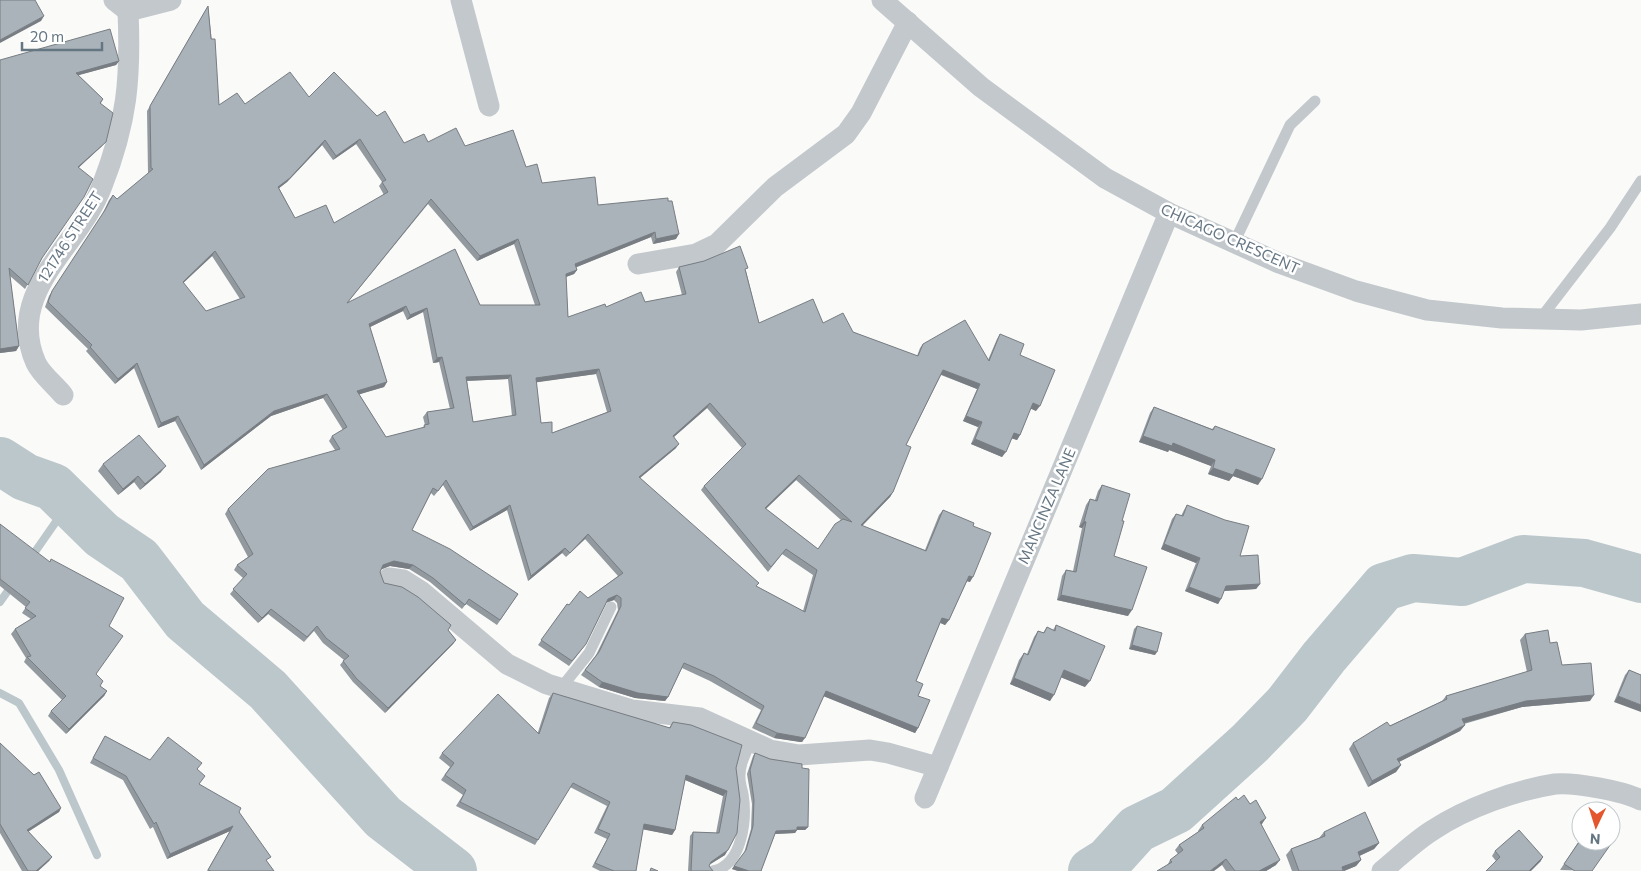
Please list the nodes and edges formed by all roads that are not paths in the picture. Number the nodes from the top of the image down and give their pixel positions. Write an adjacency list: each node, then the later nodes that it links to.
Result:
1 (171, 0): 4 (street)
2 (461, 0): 7 (street)
3 (882, 0): 5 (street, CHICAGO CRESCENT)
4 (121, 6): 14 (street, 121746 STREET)
5 (908, 22): 9 (street, CHICAGO CRESCENT); 11 (street)
6 (1315, 101): 10 (lane)
7 (489, 106)
8 (1641, 181): 13 (lane)
9 (1169, 214): 10 (street, CHICAGO CRESCENT); 19 (street, MANCINZA LANE)
10 (1234, 243): 13 (street, CHICAGO CRESCENT)
11 (638, 264)
12 (1641, 314): 13 (street, CHICAGO CRESCENT)
13 (1540, 319)
14 (63, 395)
15 (389, 578): 17 (street)
16 (611, 607): 17 (lane)
17 (562, 688): 18 (street)
18 (751, 741): 19 (street); 22 (lane)
19 (938, 767): 20 (street, MANCINZA LANE)
20 (925, 798)
21 (1641, 800): 23 (street)
22 (713, 871)
23 (1382, 871)

